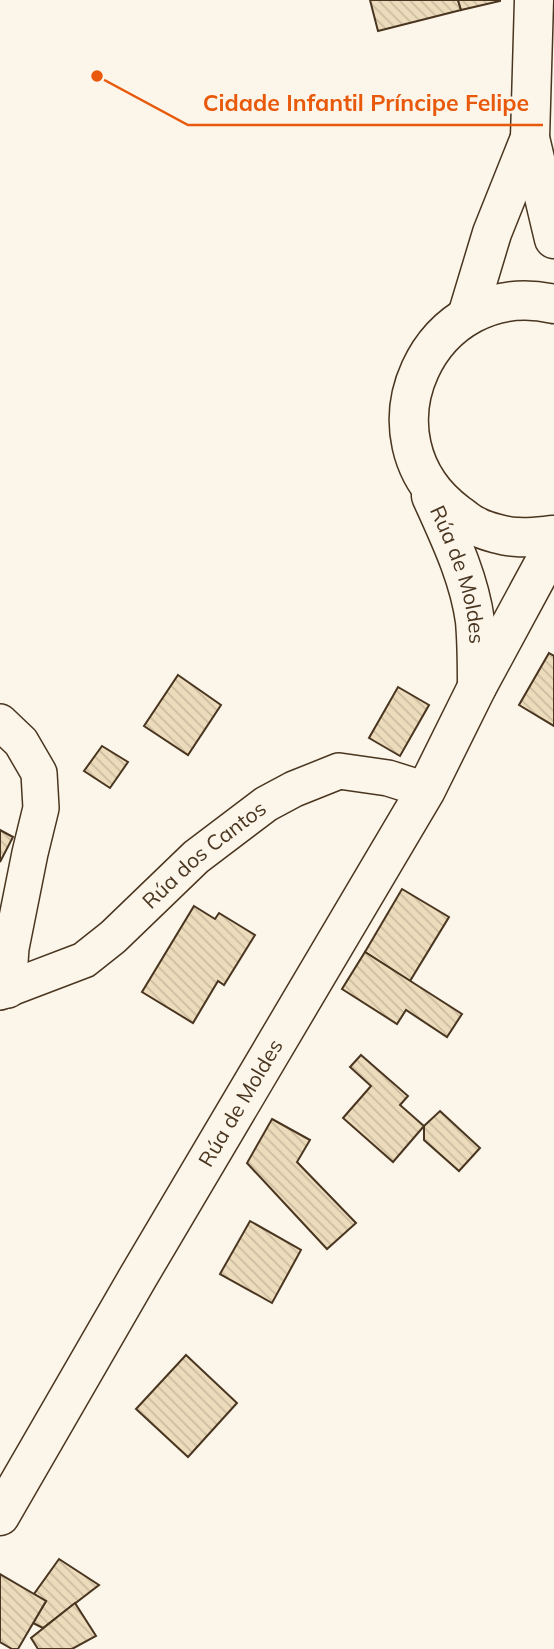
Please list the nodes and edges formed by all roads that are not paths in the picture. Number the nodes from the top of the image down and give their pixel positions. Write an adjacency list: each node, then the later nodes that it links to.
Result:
1 (534, 0): 2 (main road)
2 (530, 138): 3 (main road); 5 (main road)
3 (554, 239)
4 (554, 304): 5 (main road, Rúa de Moldes)
5 (467, 316): 6 (main road, Rúa de Moldes)
6 (419, 469): 7 (main road, Rúa de Moldes); 8 (main road, Rúa de Moldes)
7 (554, 537): 8 (main road, Rúa de Moldes)
8 (478, 687): 10 (main road, Rúa de Moldes)
9 (0, 722): 11 (street)
10 (426, 790): 11 (street, Rúa dos Cantos); 12 (main road, Rúa de Moldes)
11 (4, 991)
12 (0, 1516)

